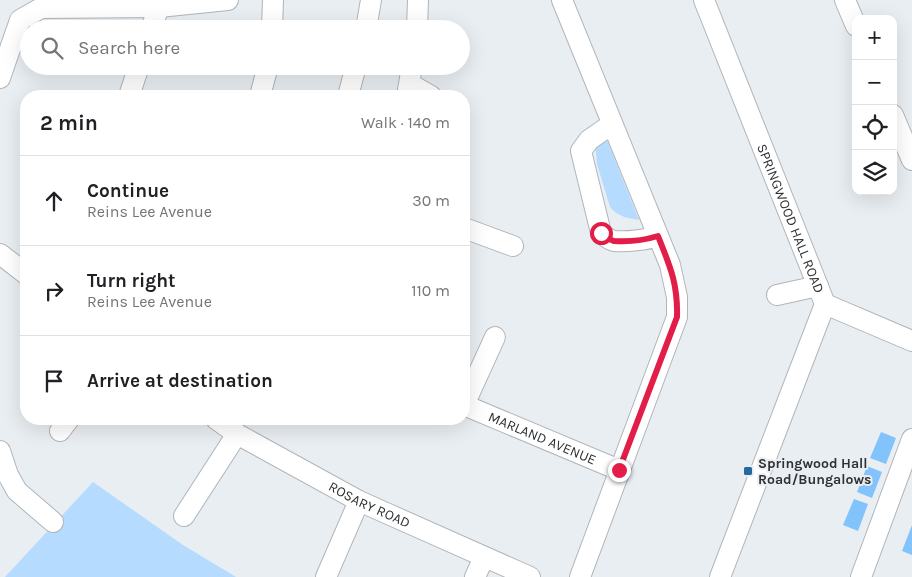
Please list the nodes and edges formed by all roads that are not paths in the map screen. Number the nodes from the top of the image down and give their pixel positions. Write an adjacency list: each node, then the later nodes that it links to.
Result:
1 (228, 0): 8 (street)
2 (273, 0): 11 (street)
3 (371, 0): 12 (street)
4 (418, 0): 13 (street)
5 (562, 0): 23 (street)
6 (704, 0): 30 (street, SPRINGWOOD HALL ROAD)
7 (845, 0): 9 (street)
8 (159, 7): 10 (street); 17 (street)
9 (852, 17)
10 (155, 20)
11 (272, 20)
12 (368, 20)
13 (417, 20)
14 (136, 75): 19 (street)
15 (266, 75): 20 (street)
16 (354, 75): 21 (street)
17 (0, 78)
18 (409, 82): 22 (street)
19 (131, 90)
20 (262, 90)
21 (350, 90)
22 (422, 90)
23 (612, 124): 27 (street); 27 (street)
24 (897, 124): 25 (street)
25 (912, 160)
26 (470, 230): 28 (street)
27 (658, 236): 39 (street)
28 (513, 246)
29 (777, 295): 30 (street)
30 (822, 295): 32 (street); 48 (street, SPRINGWOOD HALL ROAD)
31 (495, 337): 33 (street, MARLAND AVENUE)
32 (912, 341)
33 (470, 392)
34 (470, 408): 39 (street, MARLAND AVENUE)
35 (225, 425): 36 (street, ROSARY ROAD)
36 (238, 434): 40 (street, ROSARY ROAD); 41 (street)
37 (912, 439): 49 (street)
38 (0, 451): 42 (street)
39 (619, 470): 47 (street)
40 (359, 501): 43 (street, ROSARY ROAD); 44 (street)
41 (184, 516)
42 (53, 522)
43 (484, 557): 45 (street); 46 (street, ROSARY ROAD)
44 (326, 577)
45 (475, 577)
46 (530, 577)
47 (580, 577)
48 (720, 577)
49 (861, 577)

